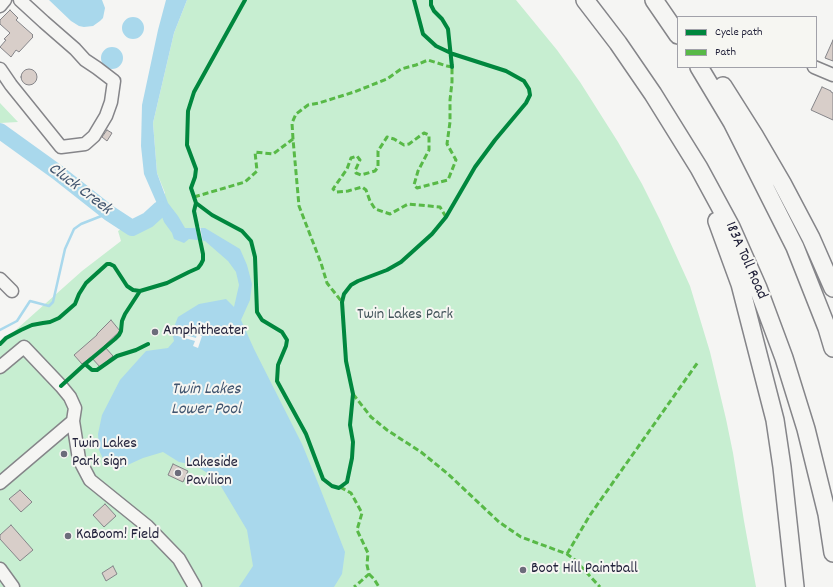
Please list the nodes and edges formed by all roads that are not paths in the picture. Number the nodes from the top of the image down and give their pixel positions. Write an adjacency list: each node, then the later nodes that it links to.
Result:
1 (5, 0): 5 (street)
2 (20, 0): 10 (street)
3 (585, 0): 12 (highway, 183A Toll Road)
4 (654, 0): 6 (highway)
5 (0, 6)
6 (677, 34)
7 (699, 68): 16 (highway)
8 (706, 68): 14 (highway)
9 (816, 68): 11 (street)
10 (0, 69)
11 (833, 75)
12 (699, 168): 20 (highway, 183A Toll Road); 24 (highway)
13 (0, 279): 15 (street)
14 (833, 288)
15 (12, 291)
16 (833, 348)
17 (0, 367): 18 (street)
18 (73, 421): 19 (street); 23 (street)
19 (0, 484)
20 (833, 553)
21 (0, 569): 22 (street)
22 (13, 587)
23 (195, 587)
24 (795, 587)

